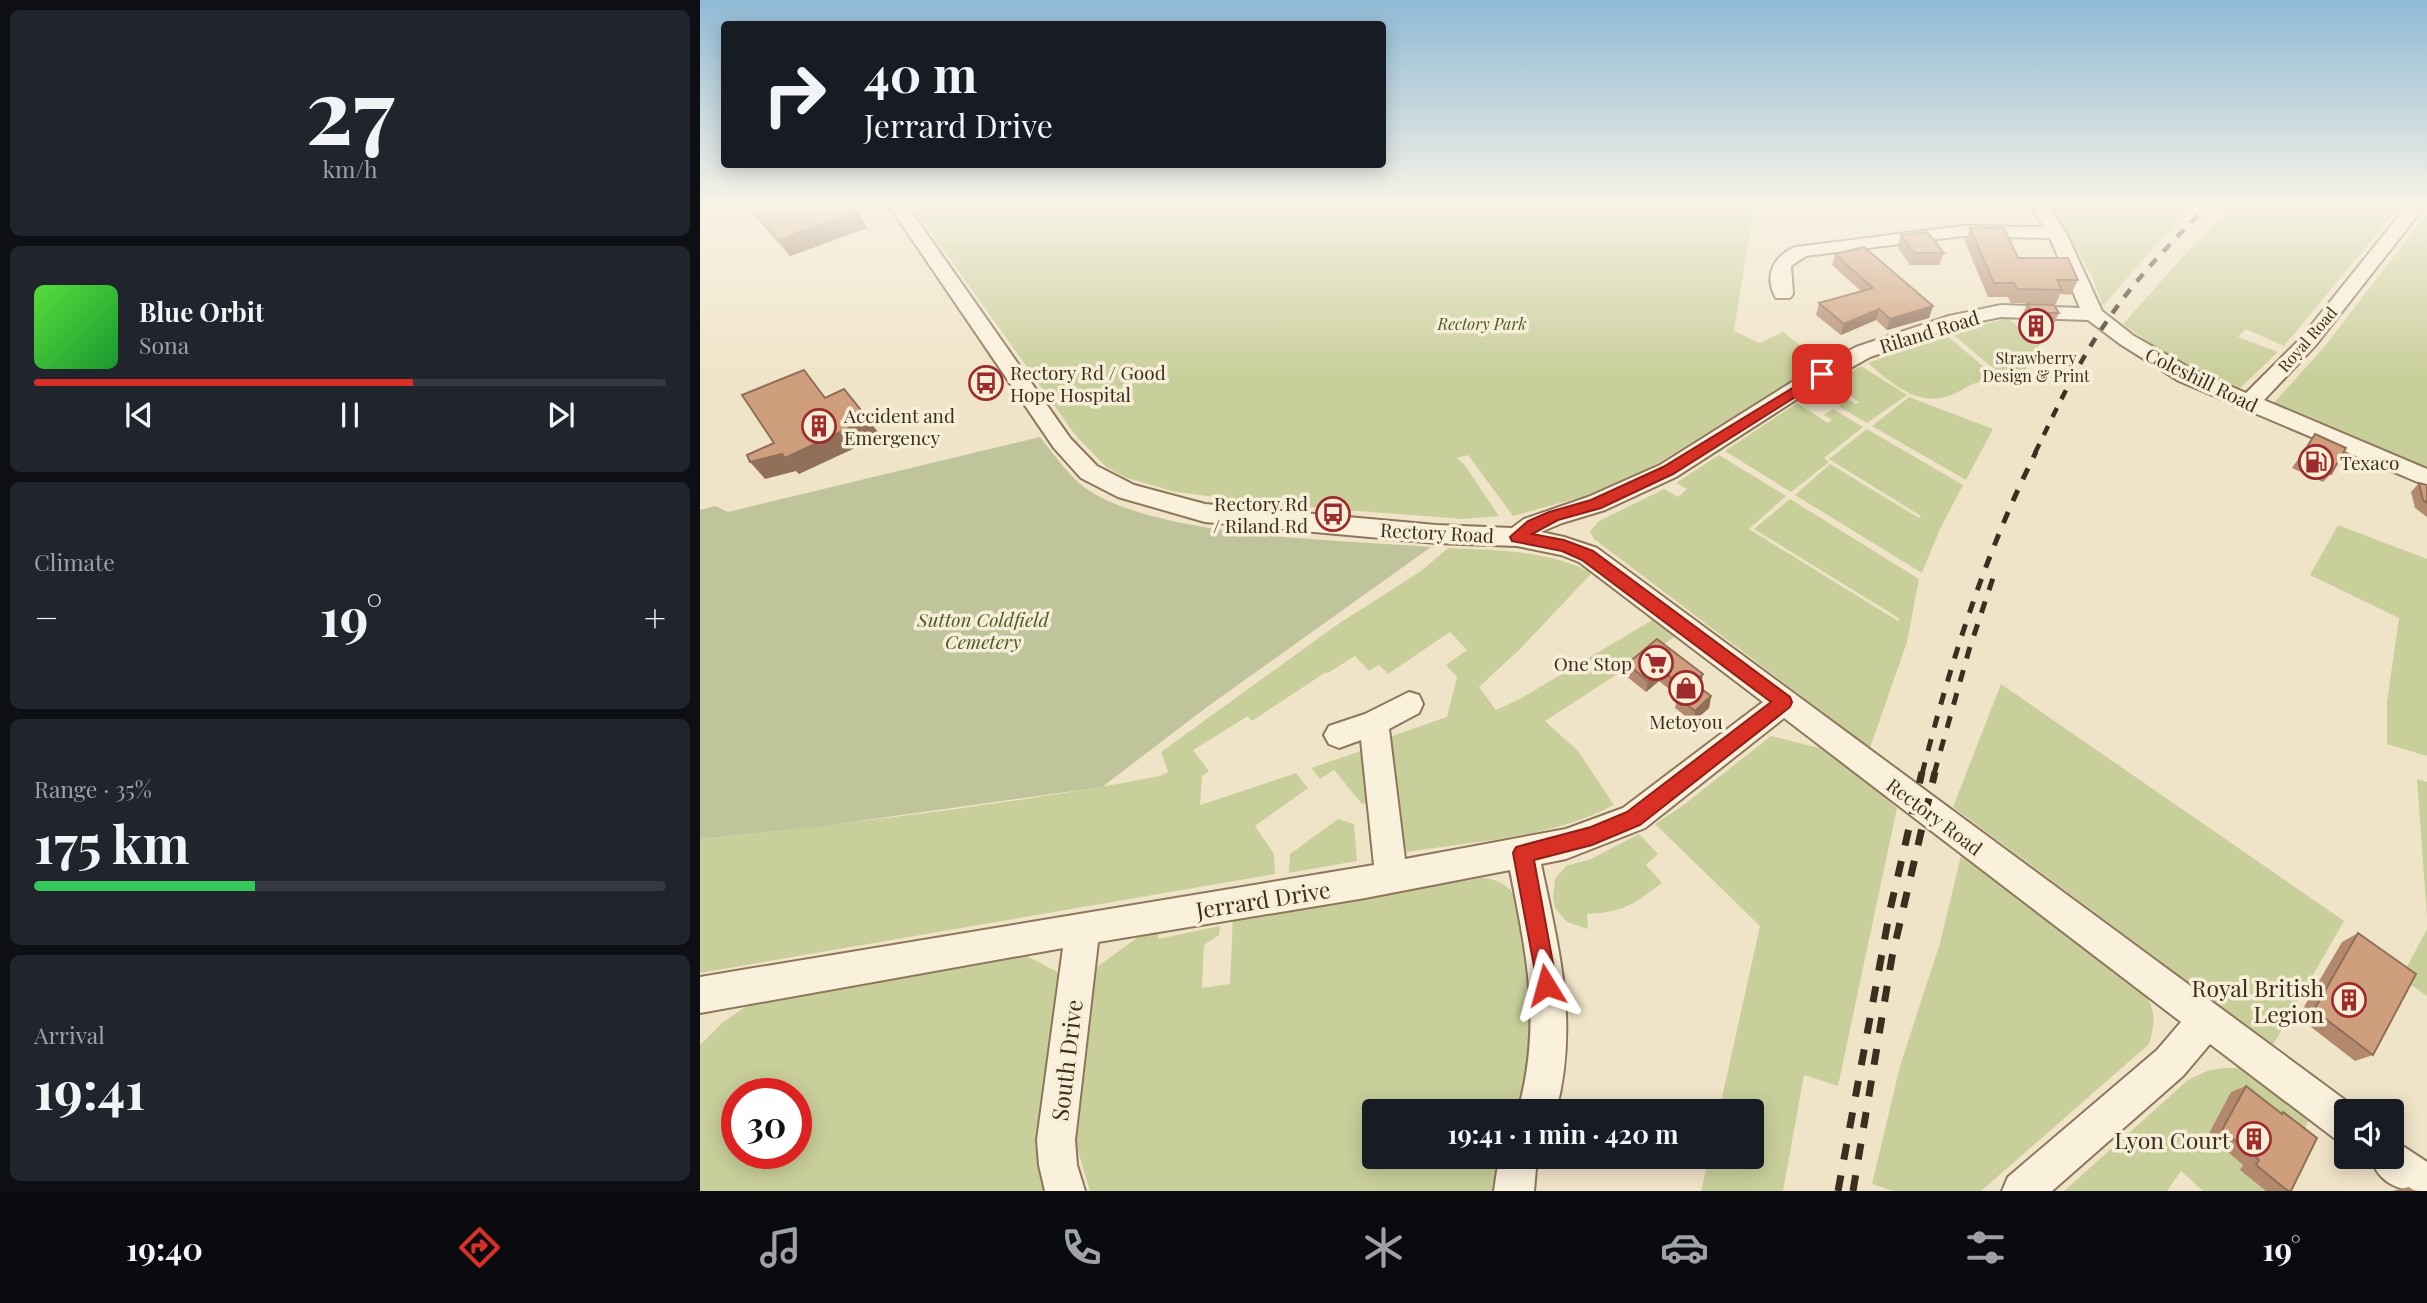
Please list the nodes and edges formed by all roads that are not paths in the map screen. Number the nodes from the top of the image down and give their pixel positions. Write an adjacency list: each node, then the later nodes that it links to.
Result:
1 (937, 263): 10 (street, Rectory Road)
2 (1781, 263): 5 (street)
3 (2070, 263): 6 (street)
4 (2370, 263): 7 (street, Royal Road)
5 (1783, 294)
6 (2093, 314): 7 (street, Coleshill Road); 9 (street, Riland Road)
7 (2249, 403): 8 (street, Coleshill Road)
8 (2427, 478)
9 (1596, 504): 10 (street, Riland Road); 11 (street, Riland Road)
10 (1517, 537): 11 (street, Rectory Road)
11 (1564, 546): 12 (street, Rectory Road)
12 (1784, 702): 16 (street, Jerrard Drive); 20 (street, Rectory Road)
13 (1409, 704): 14 (street)
14 (1374, 723): 15 (street); 17 (street)
15 (1339, 735)
16 (1523, 853): 17 (street, Jerrard Drive); 21 (street)
17 (1391, 877): 18 (street, Jerrard Drive)
18 (1083, 928): 19 (street, Jerrard Drive); 26 (street, South Drive)
19 (701, 997)
20 (2207, 1019): 22 (street, Rectory Road); 28 (street)
21 (1540, 1099)
22 (2334, 1115)
23 (2404, 1168): 25 (street)
24 (1517, 1169): 27 (street)
25 (2427, 1186)
26 (1065, 1191)
27 (1514, 1191)
28 (2022, 1191)

